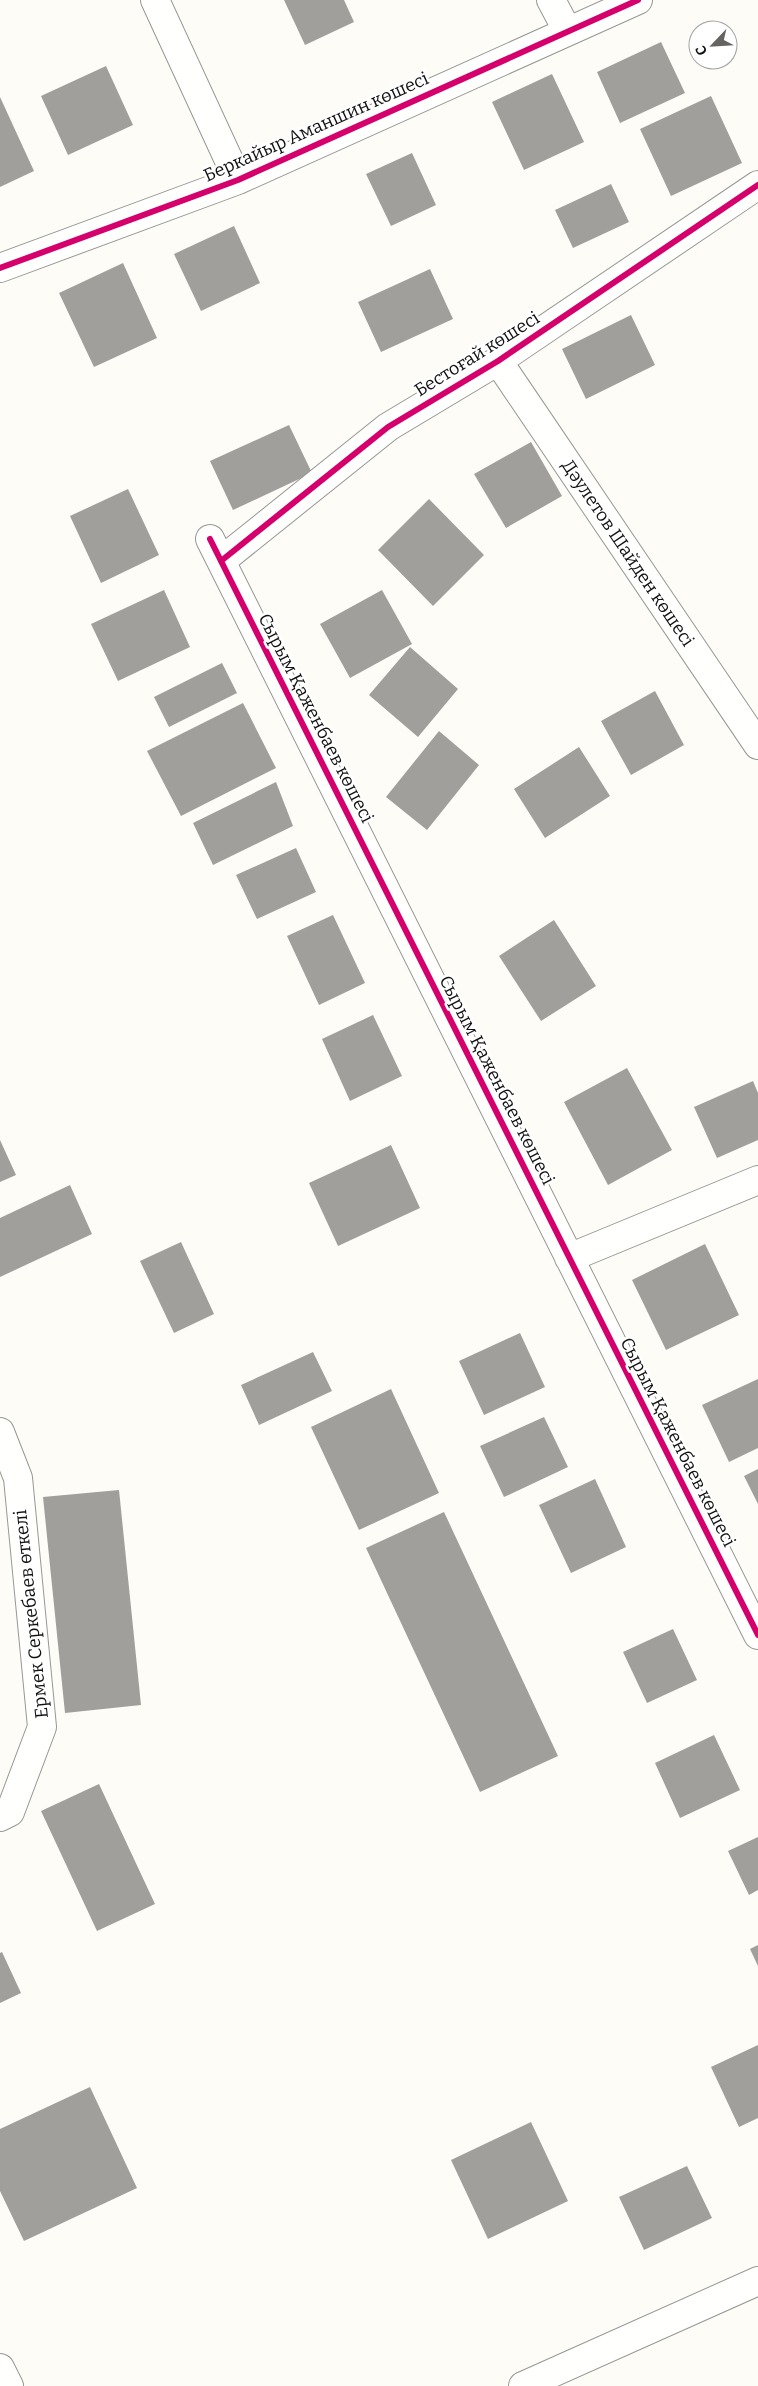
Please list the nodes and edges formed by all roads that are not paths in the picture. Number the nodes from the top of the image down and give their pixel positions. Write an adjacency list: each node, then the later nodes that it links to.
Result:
1 (155, 0): 5 (street)
2 (551, 0): 4 (street)
3 (638, 0): 4 (street, Беркайыр Аманшин көшесі)
4 (567, 30): 5 (street, Беркайыр Аманшин көшесі)
5 (238, 180): 7 (street, Беркайыр Аманшин көшесі)
6 (758, 185): 8 (street, Бестоғай көшесі)
7 (0, 268)
8 (498, 361): 9 (street, Бестоғай көшесі); 10 (street, Дәулетов Шайден көшесі)
9 (215, 550): 12 (street, Сырым Қаженбаев көшесі)
10 (758, 745)
11 (758, 1180): 12 (street)
12 (569, 1258): 14 (street, Сырым Қаженбаев көшесі)
13 (0, 1432): 15 (street, Ермек Серкебаев өткелі)
14 (758, 1635)
15 (0, 1817)
16 (758, 2282): 19 (street)
17 (0, 2368): 18 (street)
18 (9, 2386)
19 (523, 2386)

